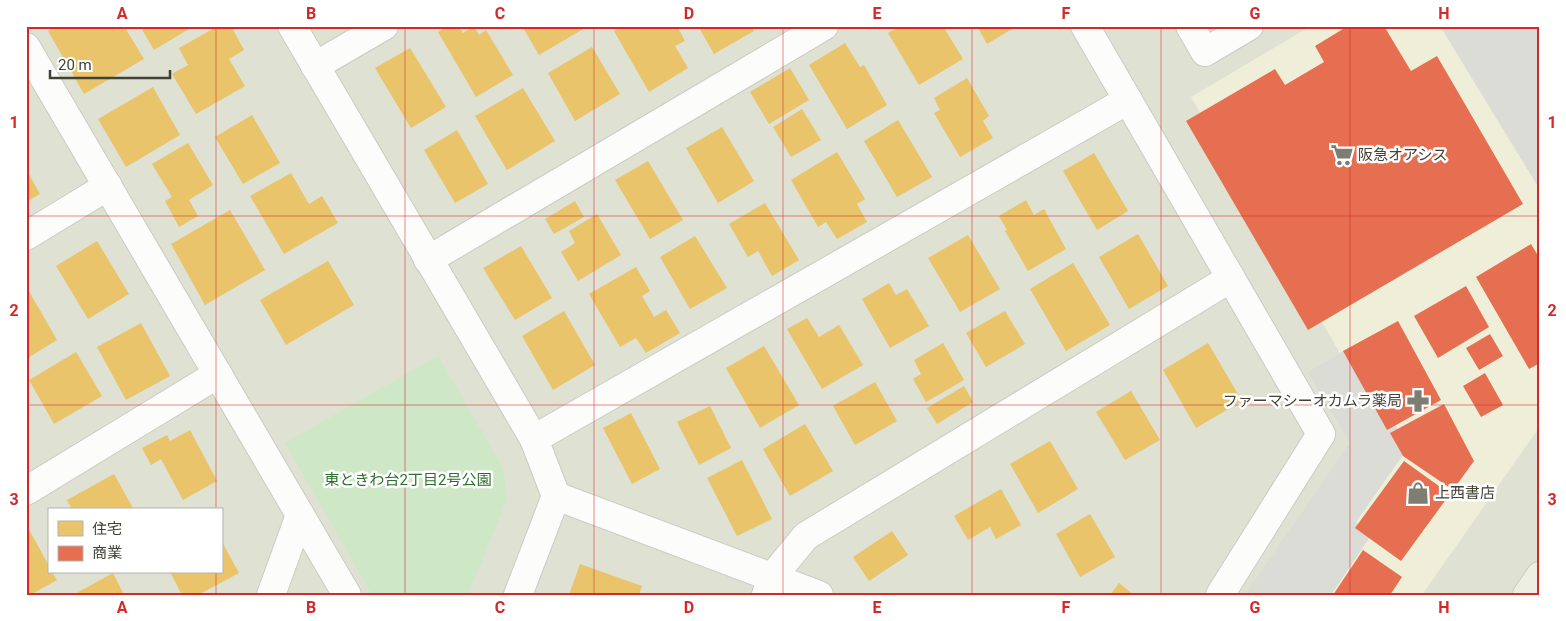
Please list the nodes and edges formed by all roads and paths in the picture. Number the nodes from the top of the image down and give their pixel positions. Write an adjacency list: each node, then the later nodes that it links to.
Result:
1 (292, 26): 8 (street)
2 (384, 26): 8 (street)
3 (824, 26): 12 (street)
4 (1085, 26): 9 (street)
5 (1190, 26): 6 (street)
6 (1249, 26)
7 (26, 47): 10 (street)
8 (315, 66): 12 (street)
9 (1128, 100): 13 (street); 15 (street)
10 (108, 186): 11 (street); 14 (street)
11 (26, 236)
12 (428, 260): 15 (street)
13 (1231, 278): 20 (street); 25 (street)
14 (218, 374): 16 (street); 18 (street)
15 (534, 439): 17 (street)
16 (26, 491)
17 (556, 496): 20 (street); 23 (street)
18 (300, 515): 21 (street); 22 (street)
19 (1540, 576): 26 (main road)
20 (769, 586): 24 (street)
21 (271, 595)
22 (347, 595)
23 (518, 595)
24 (819, 595)
25 (1220, 595)
26 (1527, 595)

